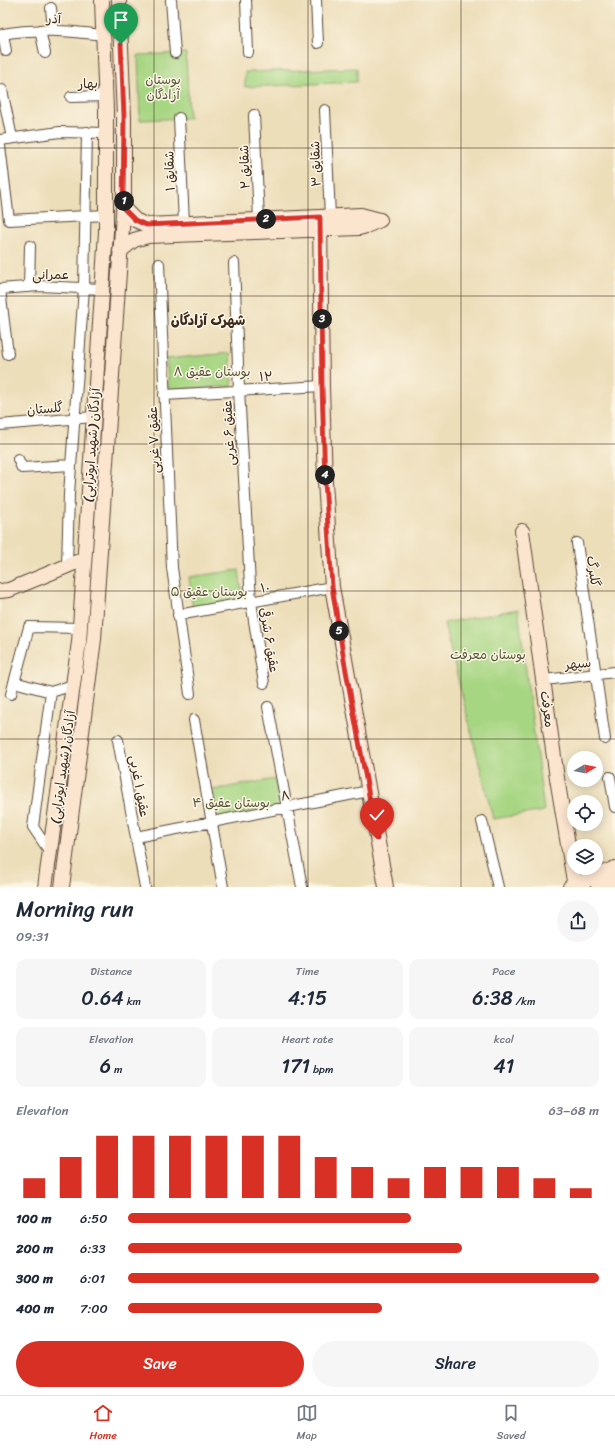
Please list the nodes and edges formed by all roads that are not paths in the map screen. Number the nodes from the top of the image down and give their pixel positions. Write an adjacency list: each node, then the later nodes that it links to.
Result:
1 (102, 0): 9 (main road, آزادگان (شهید ابوترابی))
2 (119, 0): 18 (main road, آزادگان (شهید ابوترابی))
3 (171, 0): 14 (street)
4 (246, 0): 12 (street)
5 (316, 0): 10 (street)
6 (51, 8): 8 (street)
7 (40, 30): 8 (street, آذر); 11 (street, آذر); 13 (street)
8 (53, 30): 9 (street, آذر)
9 (103, 35): 17 (main road, آزادگان (شهید ابوترابی))
10 (318, 43)
11 (6, 51)
12 (248, 52)
13 (45, 53)
14 (175, 53)
15 (2, 90): 24 (street)
16 (71, 97): 17 (street, بهار)
17 (106, 100): 18 (main road); 23 (main road, آزادگان (شهید ابوترابی))
18 (123, 103): 27 (main road, آزادگان (شهید ابوترابی))
19 (325, 110): 31 (street, شقایق ۳)
20 (254, 115): 30 (street, شقایق ۲)
21 (179, 118): 32 (street, شقایق ۱)
22 (86, 132): 23 (street); 24 (street); 28 (street)
23 (106, 132): 29 (main road, آزادگان (شهید ابوترابی))
24 (12, 138): 25 (street)
25 (0, 140)
26 (0, 146): 28 (street)
27 (123, 208): 32 (main road); 34 (main road, آزادگان (شهید ابوترابی))
28 (86, 215): 29 (street); 38 (street)
29 (106, 215): 40 (main road, آزادگان (شهید ابوترابی))
30 (259, 219): 31 (main road); 32 (main road)
31 (324, 221): 34 (main road); 43 (main road)
32 (184, 223)
33 (30, 246): 37 (street)
34 (120, 251): 85 (main road, آزادگان (شهید ابوترابی))
35 (234, 262): 44 (street, عقیق ۶ غربی)
36 (159, 264): 45 (street, عقیق ۷ غربی)
37 (29, 287): 38 (street, عمرانی); 39 (street, عمرانی)
38 (84, 288): 40 (street, عمرانی); 47 (street)
39 (0, 289): 41 (street)
40 (102, 289): 46 (main road, آزادگان (شهید ابوترابی))
41 (2, 322): 42 (street)
42 (8, 354)
43 (322, 386): 44 (street, ۱۲); 55 (main road)
44 (239, 390): 45 (street, ۱۲); 57 (street, عقیق ۶ غربی)
45 (164, 394): 58 (street, عقیق ۷ غربی)
46 (93, 417): 47 (street, گلستان); 53 (main road, آزادگان (شهید ابوترابی))
47 (75, 418): 48 (street, گلستان); 50 (street)
48 (0, 425)
49 (18, 459): 50 (street)
50 (71, 465): 54 (street)
51 (522, 531): 62 (main road, معرفت)
52 (577, 543): 61 (street, گلبرگ)
53 (84, 559): 54 (main road); 59 (main road, آزادگان (شهید ابوترابی))
54 (68, 566): 56 (main road)
55 (332, 587): 57 (street, ۱۰); 74 (main road)
56 (0, 591)
57 (251, 602): 58 (street, ۱۰); 64 (street, عقیق ۶ شرقی)
58 (178, 615): 68 (street, عقیق ۷ غربی)
59 (80, 628): 63 (street); 65 (main road, آزادگان (شهید ابوترابی))
60 (615, 672): 61 (street, سپهر)
61 (596, 674): 62 (street, سپهر); 71 (street, گلبرگ)
62 (544, 680): 83 (main road, معرفت)
63 (14, 682): 66 (street); 67 (street)
64 (264, 682)
65 (73, 685): 66 (street); 80 (main road, آزادگان (شهید ابوترابی))
66 (51, 692): 80 (street)
67 (11, 694)
68 (190, 694)
69 (268, 707): 75 (street)
70 (194, 720): 78 (street)
71 (605, 739)
72 (118, 740): 79 (street, عقیق ۱ غربی)
73 (610, 777): 76 (street)
74 (369, 792): 75 (street, ۸); 89 (main road)
75 (287, 807): 78 (street, ۸); 88 (street)
76 (615, 807)
77 (482, 821): 90 (street)
78 (212, 822): 79 (street, ۸); 87 (street)
79 (136, 837): 86 (street, عقیق ۱ غربی)
80 (50, 852): 84 (main road, آزادگان (شهید ابوترابی))
81 (615, 868): 83 (main road)
82 (615, 880): 91 (main road)
83 (573, 886)
84 (45, 887)
85 (62, 887)
86 (145, 887)
87 (223, 887)
88 (302, 887)
89 (386, 887)
90 (498, 887)
91 (598, 887)

